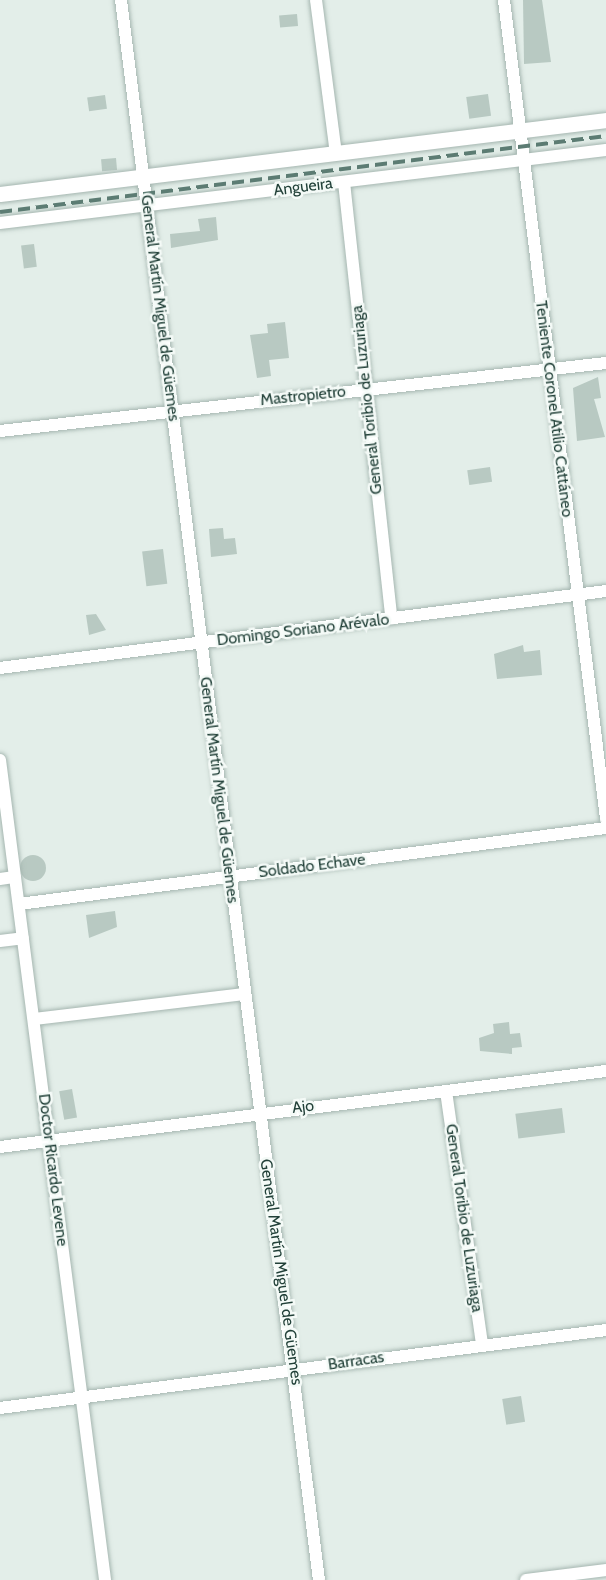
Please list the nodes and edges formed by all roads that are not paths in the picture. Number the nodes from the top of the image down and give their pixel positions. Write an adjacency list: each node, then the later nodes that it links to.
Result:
1 (121, 0): 9 (street, General Martín Miguel de Güemes)
2 (316, 0): 7 (street)
3 (504, 0): 5 (street, Teniente Coronel Atilio Cattáneo)
4 (606, 120): 5 (street, Angueira)
5 (520, 130): 7 (street, Angueira); 8 (street, Teniente Coronel Atilio Cattáneo)
6 (606, 150): 8 (street, Angueira)
7 (336, 153): 9 (street, Angueira)
8 (524, 159): 10 (street, Angueira); 15 (street, Teniente Coronel Atilio Cattáneo)
9 (143, 177): 11 (street, Angueira); 12 (street, General Martín Miguel de Güemes)
10 (344, 182): 12 (street, Angueira); 16 (street, General Toribio de Luzuriaga)
11 (0, 194)
12 (148, 207): 13 (street, Angueira); 17 (street, General Martín Miguel de Güemes)
13 (0, 224)
14 (606, 363): 15 (street, Mastropietro)
15 (549, 371): 16 (street, Mastropietro); 20 (street, Teniente Coronel Atilio Cattáneo)
16 (366, 389): 17 (street, Mastropietro); 21 (street, General Toribio de Luzuriaga)
17 (174, 410): 18 (street, Mastropietro); 22 (street, General Martín Miguel de Güemes)
18 (0, 431)
19 (606, 591): 20 (street, Domingo Soriano Arévalo)
20 (578, 595): 21 (street, Domingo Soriano Arévalo); 26 (street, Teniente Coronel Atilio Cattáneo)
21 (391, 618): 22 (street, Domingo Soriano Arévalo)
22 (200, 643): 23 (street, Domingo Soriano Arévalo); 29 (street, General Martín Miguel de Güemes)
23 (0, 668)
24 (0, 760): 25 (street, Doctor Ricardo Levene)
25 (1, 776): 28 (street, Doctor Ricardo Levene)
26 (606, 819)
27 (606, 828): 29 (street, Soldado Echave)
28 (15, 877): 30 (street); 31 (street, Doctor Ricardo Levene)
29 (231, 877): 31 (street, Soldado Echave); 34 (street, General Martín Miguel de Güemes)
30 (0, 879)
31 (19, 904): 32 (street, Doctor Ricardo Levene)
32 (23, 938): 33 (street); 35 (street, Doctor Ricardo Levene)
33 (0, 941)
34 (245, 994): 35 (street); 38 (street, General Martín Miguel de Güemes)
35 (34, 1019): 39 (street, Doctor Ricardo Levene)
36 (606, 1071): 37 (street, Ajo)
37 (446, 1091): 38 (street, Ajo); 42 (street, General Toribio de Luzuriaga)
38 (259, 1112): 39 (street, Ajo); 43 (street, General Martín Miguel de Güemes)
39 (49, 1141): 40 (street, Ajo); 44 (street, Doctor Ricardo Levene)
40 (0, 1148)
41 (606, 1330): 42 (street, Barracas)
42 (482, 1344): 43 (street, Barracas)
43 (294, 1370): 44 (street, Barracas); 48 (street, General Martín Miguel de Güemes)
44 (82, 1398): 45 (street, Barracas); 47 (street, Doctor Ricardo Levene)
45 (0, 1408)
46 (606, 1570): 49 (street)
47 (105, 1580)
48 (319, 1580)
49 (526, 1580)

